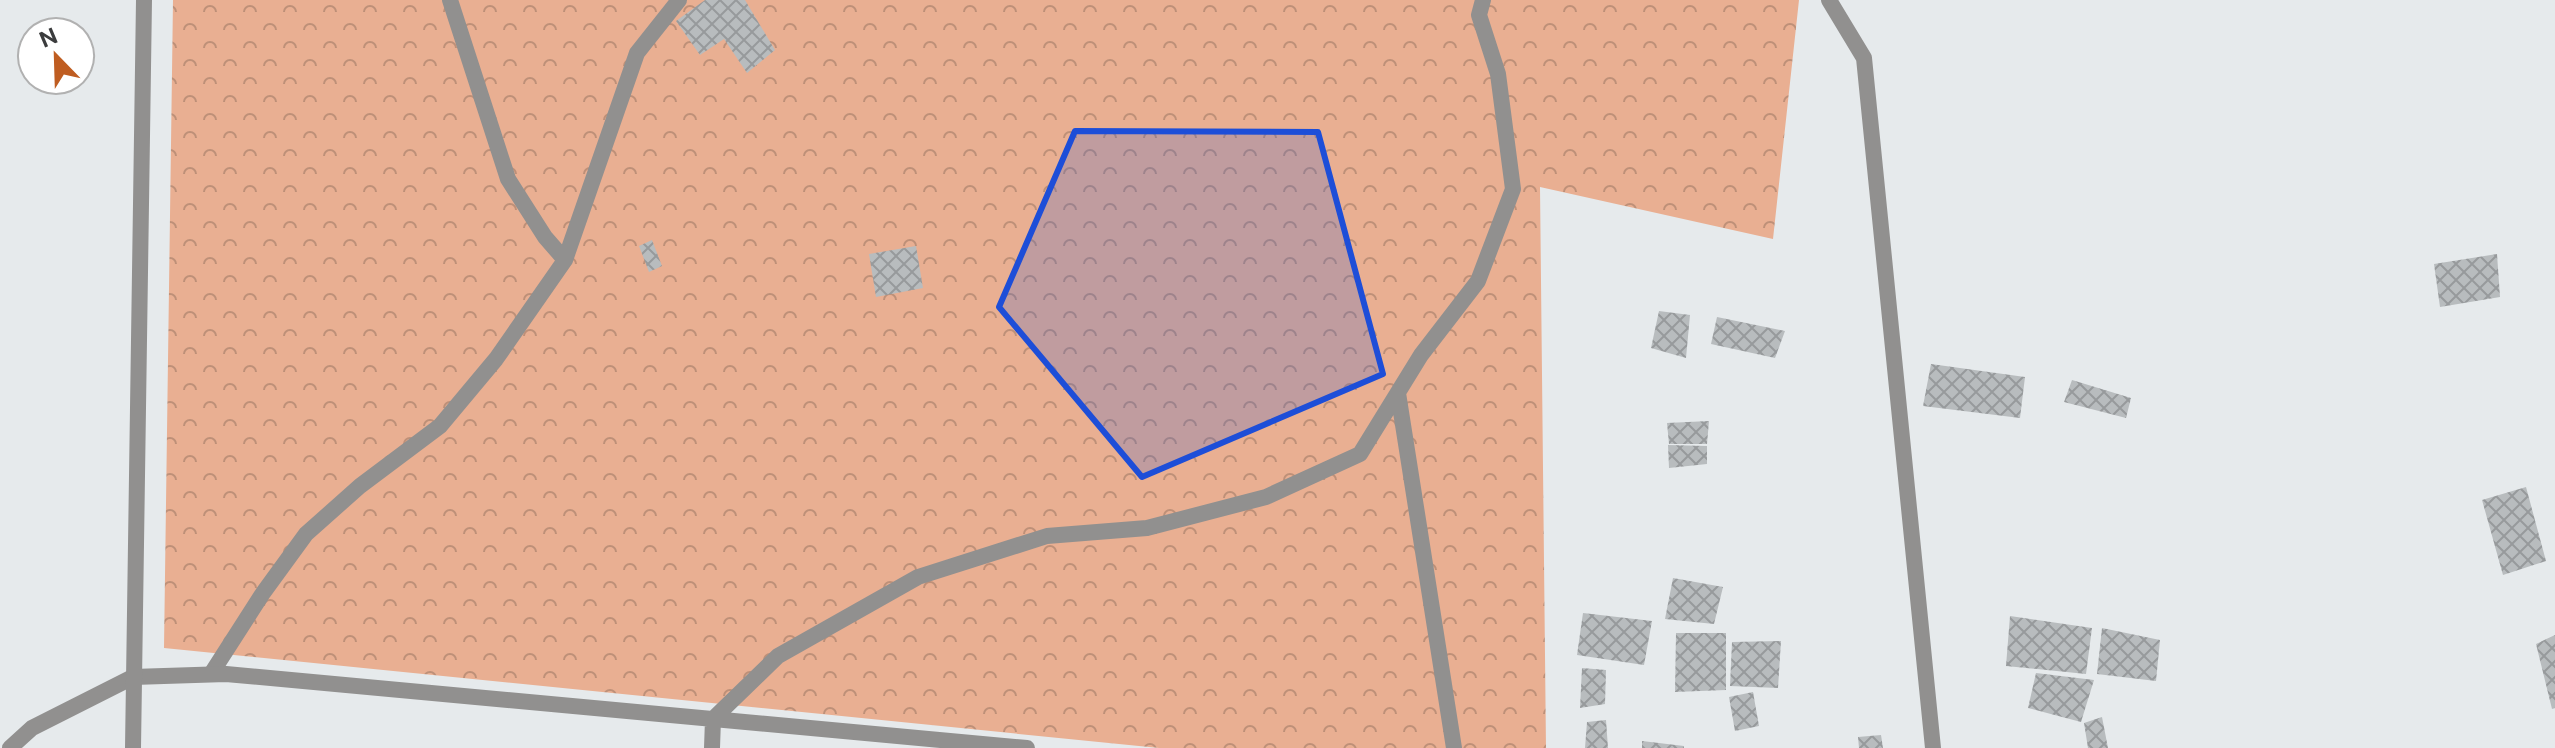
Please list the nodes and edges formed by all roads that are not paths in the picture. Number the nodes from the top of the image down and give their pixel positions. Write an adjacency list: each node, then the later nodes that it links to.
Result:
1 (144, 0): 9 (street)
2 (450, 0): 6 (street)
3 (679, 0): 6 (street)
4 (1483, 0): 7 (street)
5 (1829, 0): 16 (street)
6 (565, 260): 8 (street)
7 (1398, 393): 10 (street); 15 (street)
8 (211, 674): 9 (street); 10 (street)
9 (133, 677): 11 (street); 12 (street)
10 (713, 719): 13 (street); 14 (street)
11 (10, 748)
12 (133, 748)
13 (712, 748)
14 (1027, 748)
15 (1454, 748)
16 (1933, 748)

